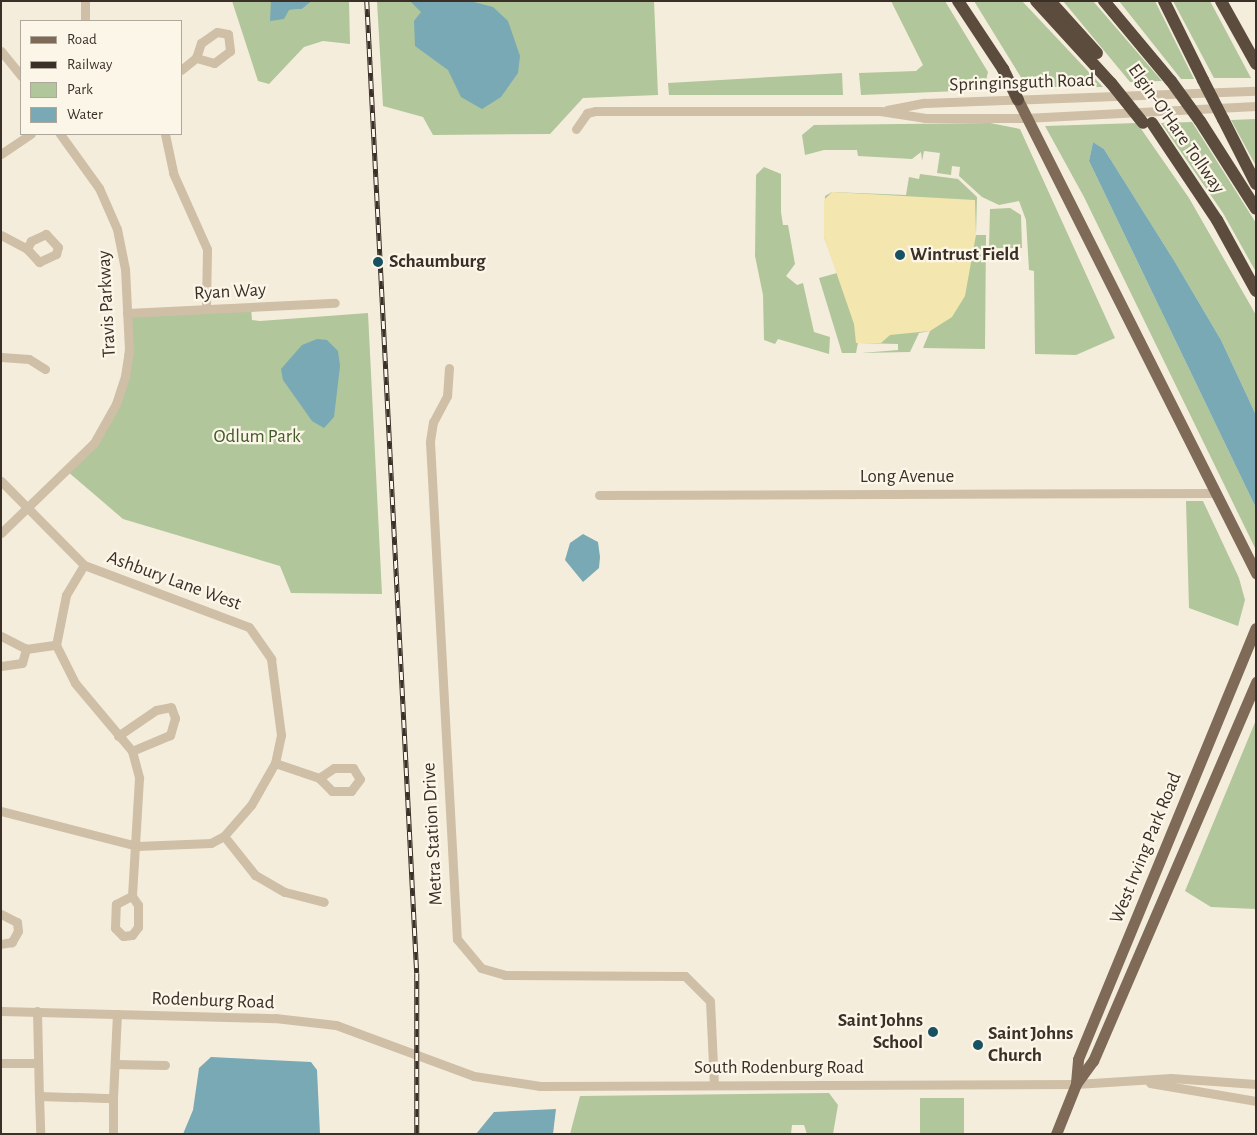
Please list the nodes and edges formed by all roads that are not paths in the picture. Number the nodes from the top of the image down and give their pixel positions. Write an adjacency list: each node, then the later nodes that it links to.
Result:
1 (86, 1): 8 (street)
2 (958, 1): 16 (highway)
3 (1036, 1): 14 (highway)
4 (1050, 1): 14 (highway, Elgin-O'Hare Tollway)
5 (1104, 1): 26 (highway, Elgin-O'Hare Tollway, bridge)
6 (1164, 1): 25 (highway, bridge)
7 (1221, 1): 11 (highway)
8 (85, 20)
9 (1, 51): 13 (street)
10 (196, 58): 12 (street)
11 (1256, 64)
12 (182, 69)
13 (20, 75)
14 (1116, 83): 29 (highway, Elgin-O'Hare Tollway)
15 (1256, 91): 16 (street, Springinsguth Road)
16 (1018, 100): 18 (street, Springinsguth Road); 19 (main road)
17 (1256, 106): 19 (street, Springinsguth Road)
18 (880, 111): 19 (street, Springinsguth Road); 20 (street, Springinsguth Road)
19 (1026, 118): 37 (main road)
20 (576, 129)
21 (30, 135): 24 (street)
22 (61, 135): 32 (street, Travis Parkway)
23 (165, 135): 31 (street)
24 (1, 154)
25 (1256, 184)
26 (1256, 209)
27 (1, 235): 28 (street)
28 (28, 249)
29 (1256, 291)
30 (335, 303): 31 (street, Ryan Way)
31 (206, 309): 32 (street, Ryan Way)
32 (127, 313): 39 (street, Travis Parkway)
33 (1, 357): 35 (street)
34 (449, 368): 71 (street, Metra Station Drive)
35 (45, 369)
36 (1, 481): 39 (street, Ashbury Lane West)
37 (1215, 493): 38 (street, Long Avenue); 42 (main road)
38 (599, 495)
39 (26, 509): 40 (street, Travis Parkway); 41 (street, Ashbury Lane West)
40 (1, 533)
41 (84, 565): 45 (street); 51 (street, Ashbury Lane West)
42 (1256, 573)
43 (1256, 628): 69 (main road, West Irving Park Road)
44 (1, 636): 46 (street)
45 (56, 645): 46 (street); 49 (street)
46 (26, 649): 47 (street)
47 (1, 666)
48 (1256, 682): 69 (main road, West Irving Park Road)
49 (118, 736): 50 (street); 50 (street)
50 (132, 751): 55 (street)
51 (275, 763): 52 (street); 54 (street, Ashbury Lane West)
52 (319, 778)
53 (1, 811): 55 (street)
54 (224, 836): 55 (street); 57 (street)
55 (137, 846): 56 (street)
56 (132, 896)
57 (324, 902)
58 (1, 914): 59 (street)
59 (1, 944)
60 (1, 1011): 61 (street, Rodenburg Road)
61 (38, 1011): 62 (street, Rodenburg Road); 65 (street)
62 (117, 1014): 63 (street, Rodenburg Road); 66 (street)
63 (418, 1053): 71 (street, South Rodenburg Road)
64 (1, 1063): 65 (street)
65 (38, 1063): 72 (street)
66 (115, 1064): 67 (street); 73 (street)
67 (165, 1065)
68 (1146, 1081): 69 (street, South Rodenburg Road); 70 (street, South Rodenburg Road); 74 (street, South Rodenburg Road)
69 (1076, 1084): 71 (street, South Rodenburg Road); 77 (main road, West Irving Park Road)
70 (1256, 1084)
71 (714, 1085)
72 (39, 1096): 73 (street); 75 (street)
73 (113, 1098): 76 (street)
74 (1256, 1100)
75 (40, 1134)
76 (113, 1134)
77 (1056, 1134)

